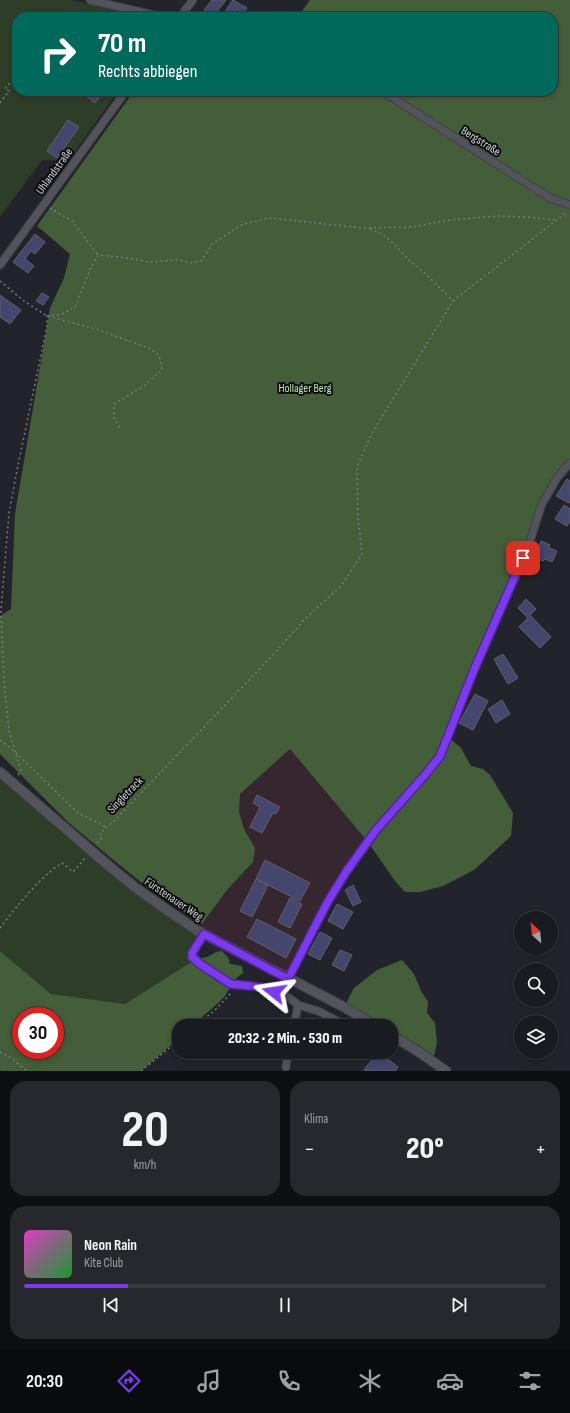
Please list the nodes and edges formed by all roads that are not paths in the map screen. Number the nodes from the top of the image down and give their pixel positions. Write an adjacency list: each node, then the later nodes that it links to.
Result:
1 (90, 0): 3 (street)
2 (193, 0): 4 (street)
3 (141, 12)
4 (184, 12)
5 (122, 96): 8 (street, Uhlandstraße)
6 (390, 96): 7 (street, Bergstraße)
7 (570, 205)
8 (0, 265)
9 (570, 463): 12 (street)
10 (0, 772): 11 (street, Fürstenauer Weg)
11 (204, 934): 12 (street, Fürstenauer Weg); 13 (street)
12 (288, 979): 16 (street, Fürstenauer Weg)
13 (298, 1005): 14 (street); 15 (street)
14 (295, 1019)
15 (333, 1019)
16 (364, 1019)
17 (398, 1039): 20 (street)
18 (287, 1059): 19 (street)
19 (286, 1067)
20 (446, 1071)

